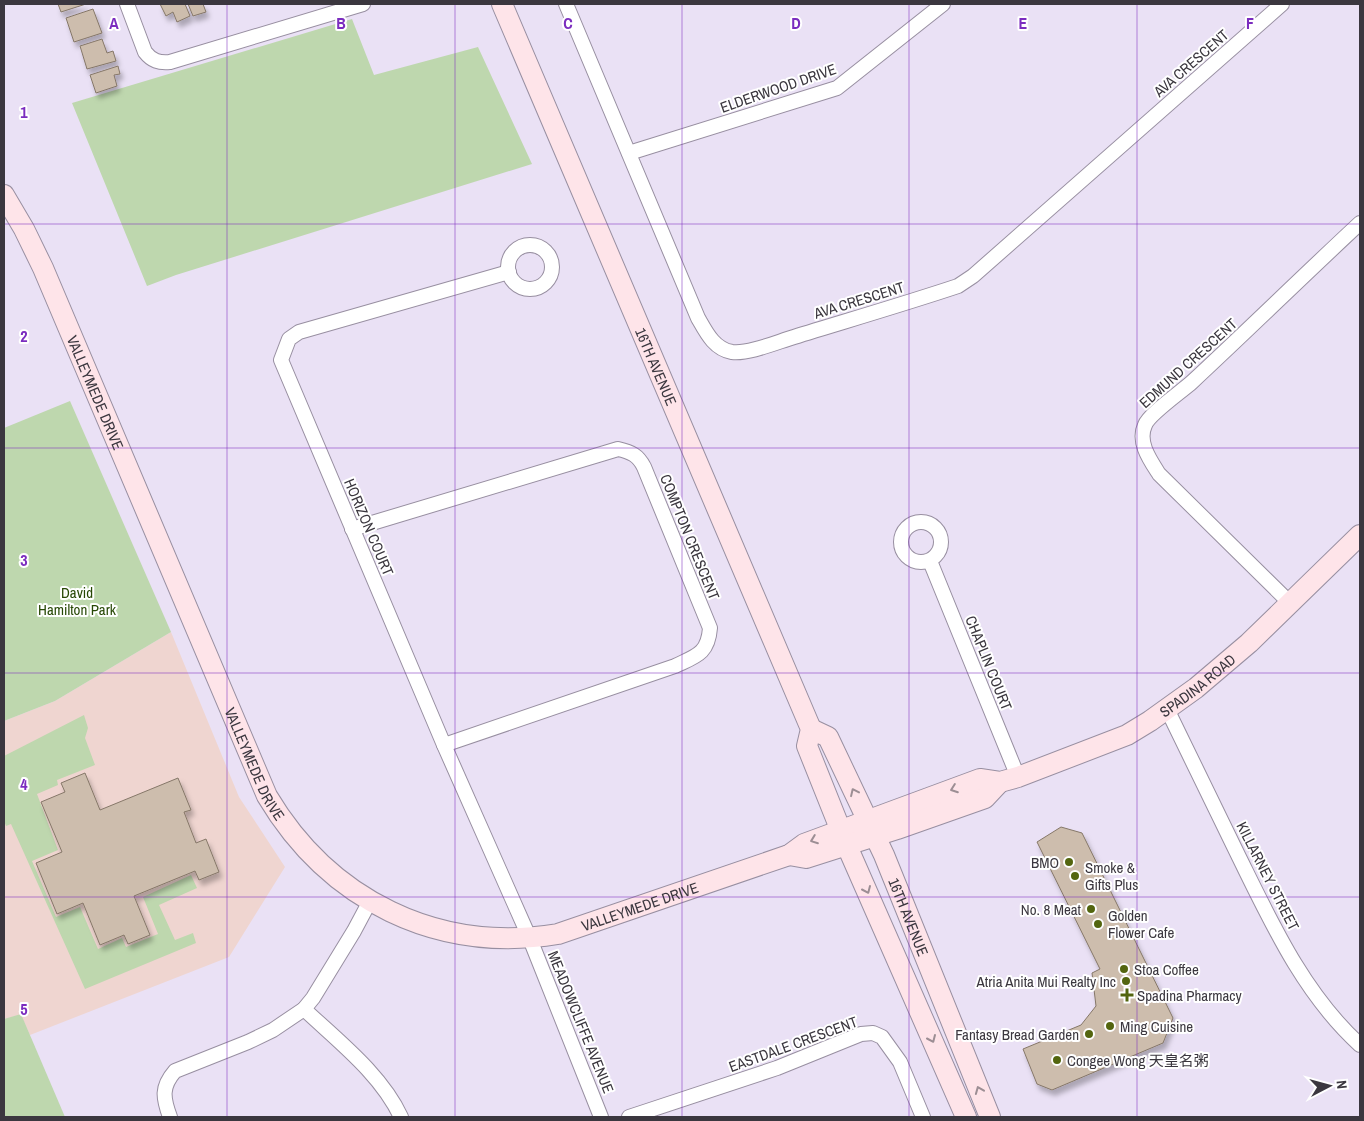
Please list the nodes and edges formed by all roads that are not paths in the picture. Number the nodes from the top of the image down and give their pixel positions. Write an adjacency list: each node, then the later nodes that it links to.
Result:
1 (127, 4): 2 (street)
2 (363, 4)
3 (502, 4): 16 (street, 16TH AVENUE)
4 (566, 4): 7 (street, AVA CRESCENT)
5 (943, 4): 7 (street, ELDERWOOD DRIVE)
6 (1282, 4): 7 (street, AVA CRESCENT)
7 (629, 153)
8 (4, 196): 21 (street, VALLEYMEDE DRIVE)
9 (1360, 223): 14 (street, EDMUND CRESCENT)
10 (509, 272): 11 (street, HORIZON COURT)
11 (352, 529): 17 (street, HORIZON COURT); 17 (street, COMPTON CRESCENT)
12 (1360, 534): 14 (street, SPADINA ROAD)
13 (930, 561): 18 (street, CHAPLIN COURT)
14 (1290, 603): 15 (street, SPADINA ROAD)
15 (1167, 709): 18 (street, SPADINA ROAD); 24 (street, KILLARNEY STREET)
16 (811, 729): 19 (street, 16TH AVENUE, one-way to 16); 20 (street, 16TH AVENUE)
17 (444, 745): 22 (street, HORIZON COURT)
18 (1009, 780): 19 (street, SPADINA ROAD)
19 (871, 828): 20 (street, SPADINA ROAD); 31 (street, 16TH AVENUE, one-way to 19)
20 (844, 838): 22 (street, VALLEYMEDE DRIVE); 30 (street, 16TH AVENUE, one-way to 30)
21 (370, 902): 22 (street, VALLEYMEDE DRIVE); 23 (street)
22 (530, 939): 27 (street, MEADOWCLIFFE AVENUE)
23 (304, 1009): 25 (street); 26 (street)
24 (1360, 1045)
25 (170, 1117)
26 (401, 1117)
27 (601, 1117)
28 (629, 1117): 29 (street, EASTDALE CRESCENT)
29 (923, 1117)
30 (966, 1117)
31 (990, 1117)

